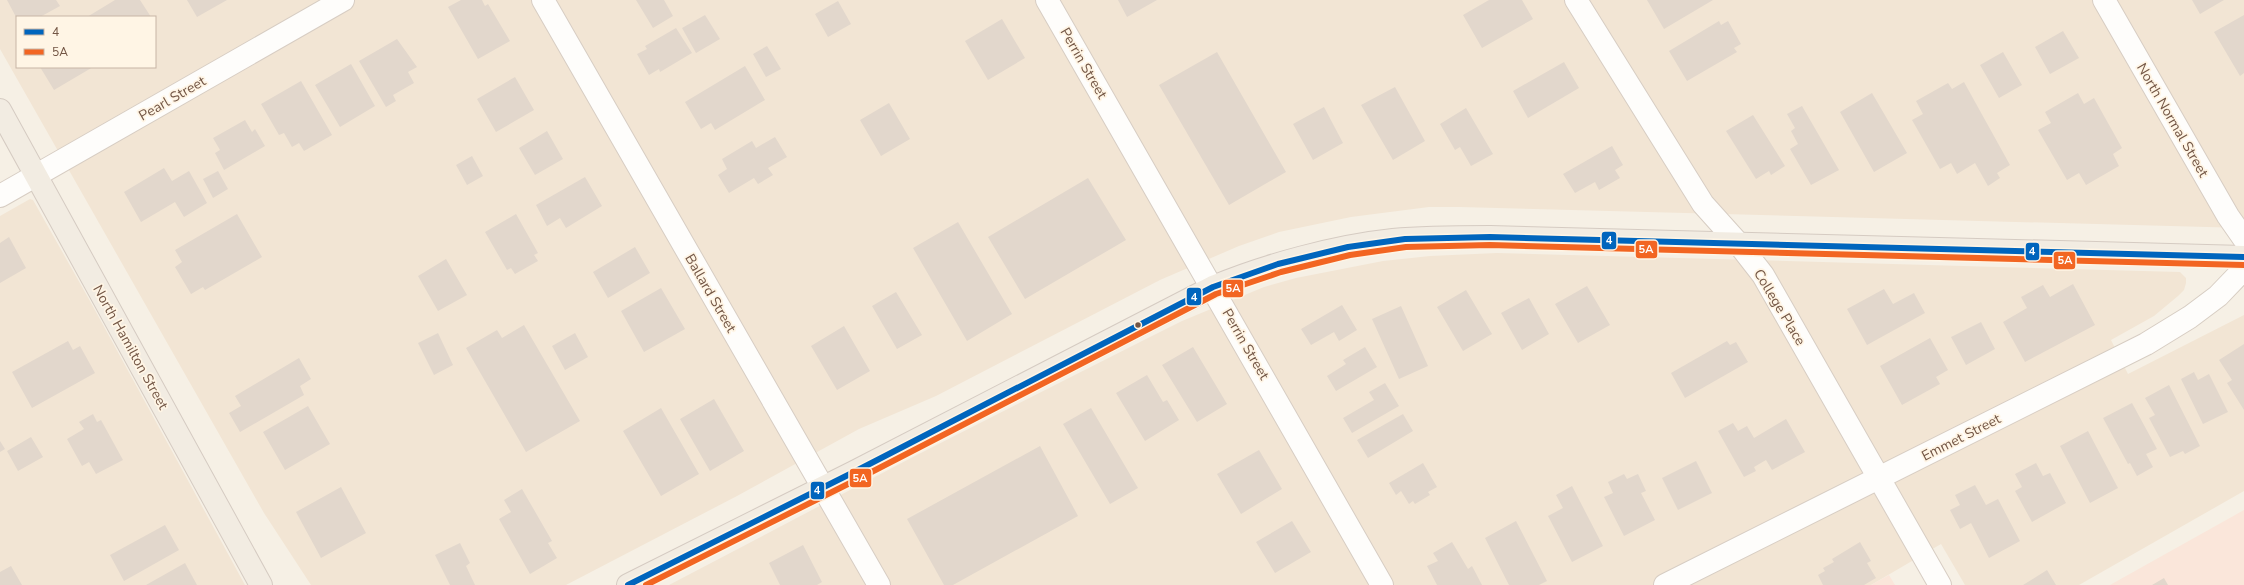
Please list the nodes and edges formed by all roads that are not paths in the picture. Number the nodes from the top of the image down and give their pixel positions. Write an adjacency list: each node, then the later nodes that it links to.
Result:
1 (343, 0): 7 (street, Pearl Street)
2 (543, 0): 15 (street, Ballard Street)
3 (1047, 0): 13 (street, Perrin Street)
4 (1576, 0): 10 (street, College Place)
5 (2104, 0): 9 (street, North Normal Street)
6 (0, 110): 7 (main road, North Hamilton Street)
7 (36, 175): 8 (street, Pearl Street); 16 (main road, North Hamilton Street)
8 (0, 196)
9 (2244, 239)
10 (1738, 243): 11 (main road); 13 (main road); 14 (street, College Place)
11 (2244, 257)
12 (2244, 269): 14 (street, Emmet Street)
13 (1213, 287): 15 (main road); 19 (street, Perrin Street)
14 (1880, 478): 20 (street, Emmet Street); 21 (street, College Place)
15 (823, 487): 17 (main road); 18 (street, Ballard Street)
16 (261, 585)
17 (628, 585)
18 (878, 585)
19 (1382, 585)
20 (1665, 585)
21 (1940, 585)

